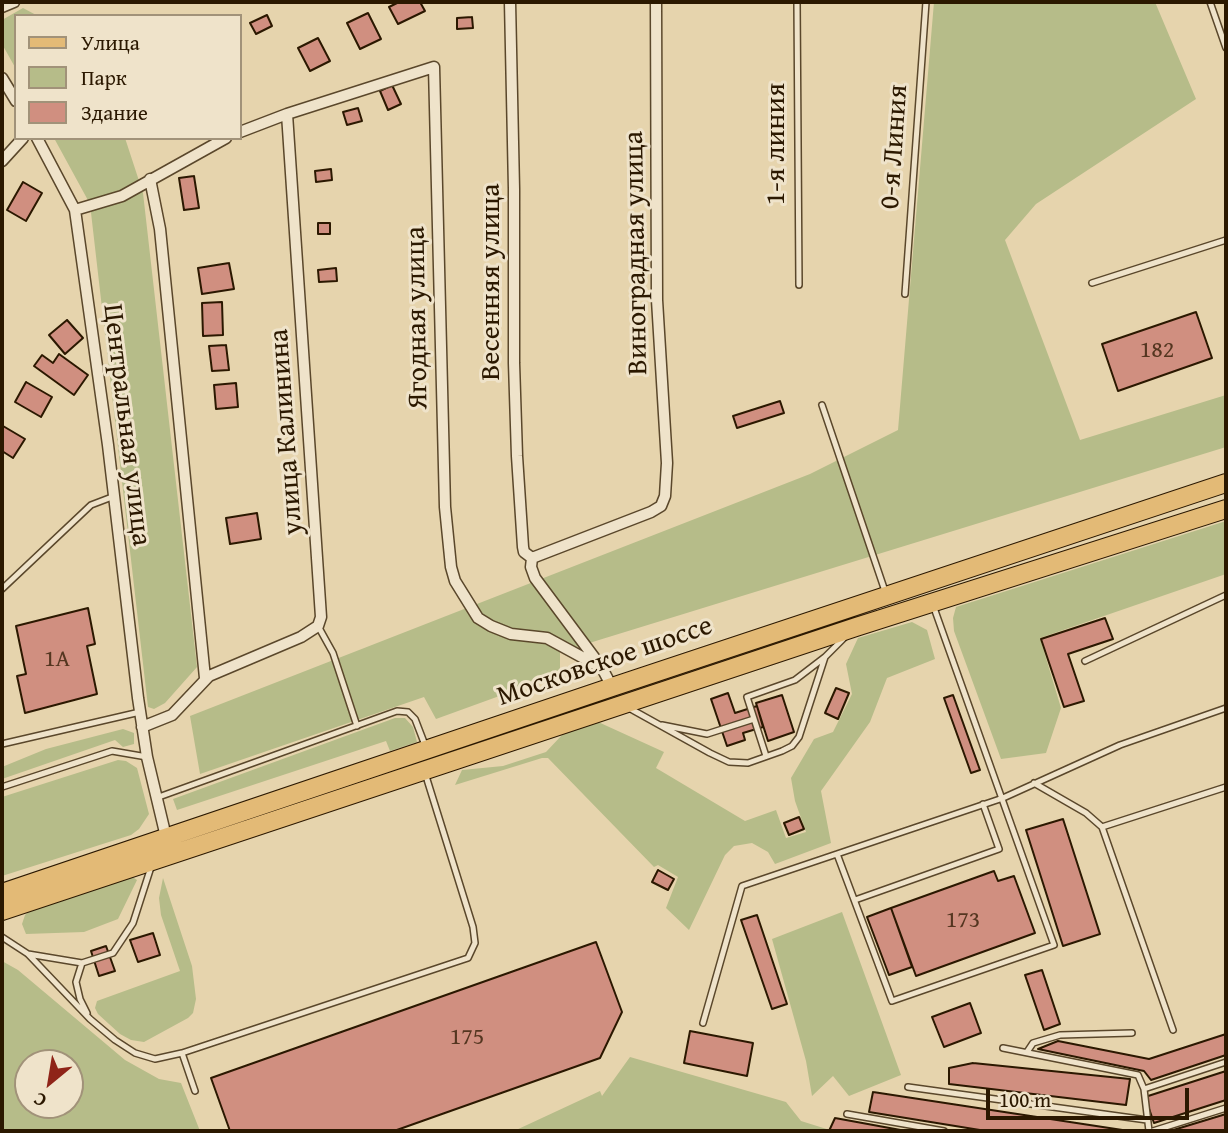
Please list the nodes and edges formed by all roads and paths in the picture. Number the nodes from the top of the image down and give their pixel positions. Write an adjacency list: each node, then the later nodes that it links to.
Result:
1 (14, 2): 7 (street)
2 (510, 2): 27 (street, Весенняя улица)
3 (656, 2): 27 (street, Виноградная улица)
4 (797, 2): 21 (lane, 1-я линия)
5 (926, 2): 22 (lane, 0-я Линия)
6 (1210, 2): 8 (lane)
7 (2, 7)
8 (1226, 48)
9 (2, 78): 10 (street)
10 (14, 98)
11 (287, 114): 12 (street); 32 (street, улица Калинина); 36 (street, Ягодная улица)
12 (242, 131)
13 (21, 140): 16 (street)
14 (38, 140): 18 (street, Центральная улица)
15 (222, 140): 17 (street)
16 (2, 161)
17 (150, 179): 18 (street); 37 (street)
18 (75, 209): 25 (street, Центральная улица)
19 (1226, 240): 20 (lane)
20 (1091, 283)
21 (799, 285)
22 (905, 295)
23 (822, 405): 30 (lane)
24 (1226, 483): 30 (main road, Московское шоссе)
25 (112, 497): 28 (lane); 41 (street, Центральная улица)
26 (1226, 509): 31 (main road, Московское шоссе)
27 (532, 558): 36 (street, Весенняя улица)
28 (2, 589)
29 (1226, 595): 35 (lane)
30 (887, 596): 38 (main road, Московское шоссе)
31 (932, 602): 33 (main road, Московское шоссе); 54 (lane)
32 (318, 626): 37 (street); 44 (lane)
33 (856, 626): 34 (lane); 39 (main road, Московское шоссе)
34 (825, 657): 42 (lane); 47 (lane)
35 (1085, 662)
36 (602, 668): 38 (street, Весенняя улица)
37 (207, 677): 45 (street)
38 (611, 687): 49 (main road, Московское шоссе)
39 (623, 705): 43 (lane); 49 (main road, Московское шоссе)
40 (1226, 708): 50 (lane)
41 (140, 712): 45 (street, Центральная улица); 46 (lane)
42 (754, 719): 43 (lane); 47 (lane)
43 (656, 723): 47 (lane)
44 (358, 726): 49 (lane); 53 (lane)
45 (142, 727): 48 (street, Центральная улица)
46 (2, 744)
47 (766, 756)
48 (147, 757): 51 (lane); 53 (street, Центральная улица)
49 (423, 758): 57 (main road, Московское шоссе); 72 (lane)
50 (1034, 783): 54 (lane); 56 (lane)
51 (2, 787)
52 (1226, 787): 56 (lane)
53 (156, 798): 57 (street, Центральная улица)
54 (1003, 798): 55 (lane); 61 (lane)
55 (983, 804): 58 (lane); 61 (lane)
56 (1102, 827): 68 (lane)
57 (168, 845): 59 (main road, Московское шоссе); 60 (main road, Московское шоссе)
58 (837, 854): 61 (lane); 67 (lane)
59 (153, 859): 62 (main road, Московское шоссе); 65 (lane)
60 (2, 893)
61 (855, 901)
62 (2, 911)
63 (2, 937): 64 (lane)
64 (28, 954): 65 (lane); 66 (lane)
65 (82, 963): 66 (lane)
66 (90, 1019): 72 (lane)
67 (703, 1023)
68 (1173, 1030)
69 (1132, 1033): 71 (lane)
70 (1003, 1048): 71 (lane)
71 (1027, 1052): 75 (lane)
72 (182, 1053): 76 (lane)
73 (1226, 1062): 75 (lane)
74 (908, 1087): 79 (lane)
75 (1144, 1089): 79 (lane)
76 (195, 1091)
77 (1226, 1108): 81 (lane)
78 (847, 1114): 80 (lane)
79 (1147, 1120): 81 (lane)
80 (944, 1131)
81 (1151, 1131)

